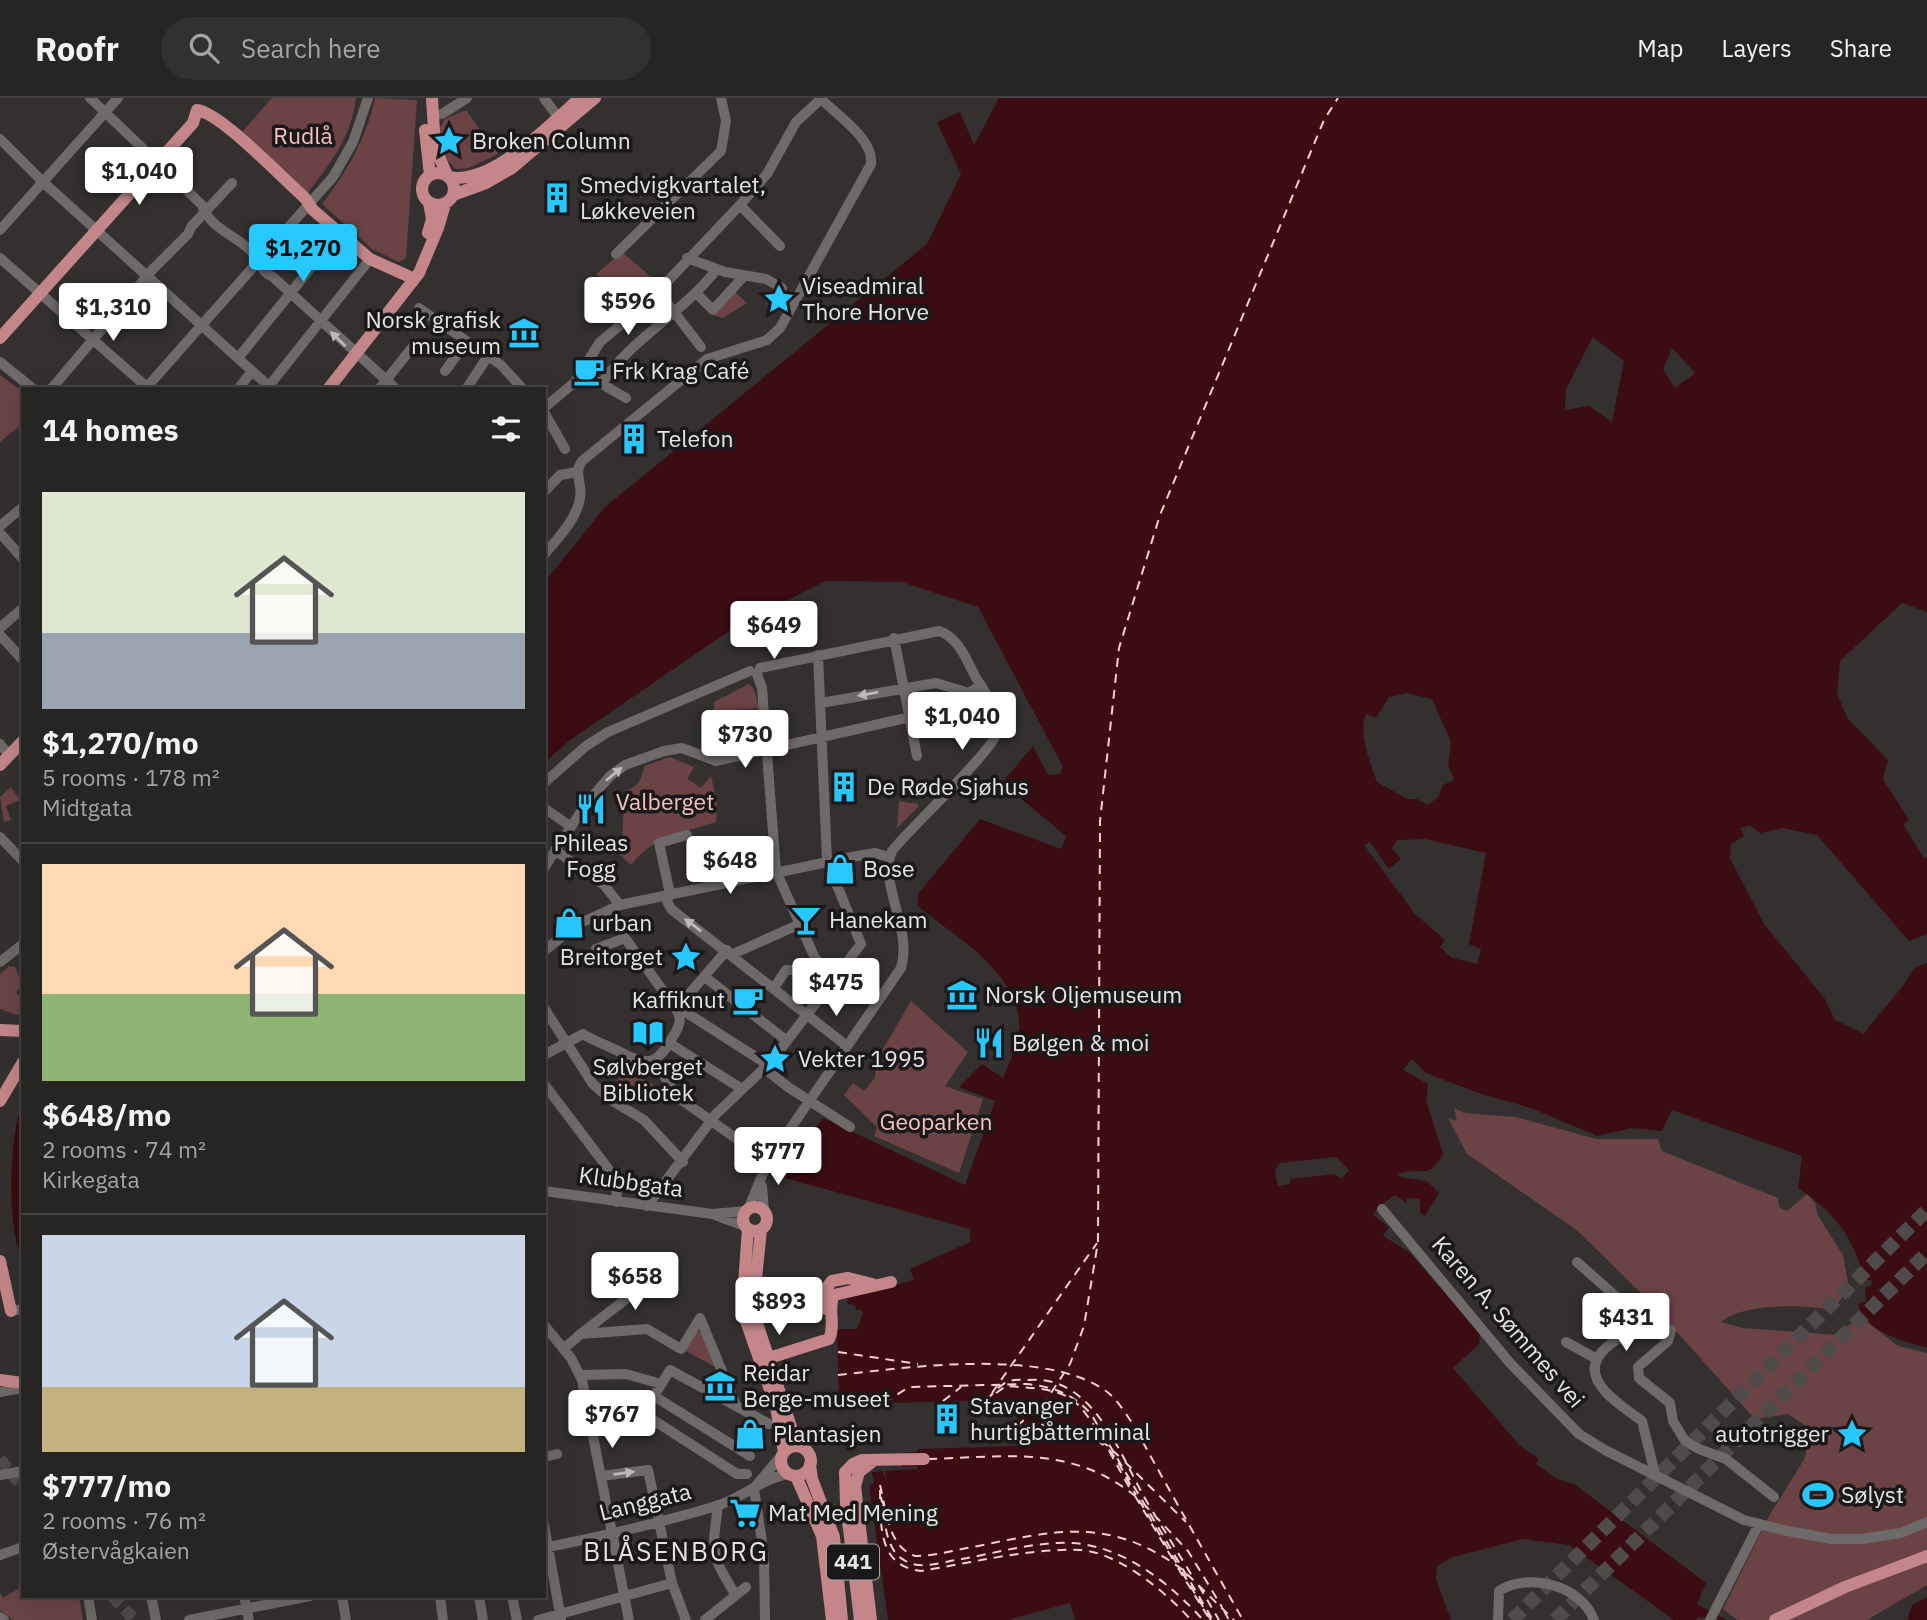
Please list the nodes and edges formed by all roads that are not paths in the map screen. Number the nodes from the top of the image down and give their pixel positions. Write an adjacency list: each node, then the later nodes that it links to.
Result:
1 (90, 98): 13 (street)
2 (118, 98): 13 (street)
3 (368, 98): 24 (street)
4 (425, 98): 18 (main road)
5 (432, 98): 19 (main road)
6 (467, 98): 14 (street)
7 (544, 98): 15 (street)
8 (580, 98): 15 (main road)
9 (595, 98): 22 (main road)
10 (721, 98): 31 (street)
11 (821, 98): 25 (street); 77 (street)
12 (195, 104): 17 (main road); 24 (main road)
13 (105, 113): 17 (street); 20 (street)
14 (442, 114)
15 (558, 117): 19 (main road)
16 (0, 139): 20 (street)
17 (156, 163): 26 (street); 28 (main road)
18 (430, 175): 19 (main road); 23 (main road)
19 (447, 176): 22 (main road)
20 (43, 182): 27 (street); 28 (street)
21 (232, 183): 26 (street)
22 (449, 200): 23 (main road); 45 (main road)
23 (429, 203): 38 (main road)
24 (309, 205): 29 (main road); 35 (street)
25 (740, 205): 30 (street); 33 (street)
26 (205, 212): 35 (street); 37 (street)
27 (0, 230)
28 (96, 230): 37 (street); 42 (main road)
29 (339, 233): 34 (main road); 43 (street)
30 (779, 246)
31 (616, 254)
32 (0, 258): 42 (street)
33 (687, 258): 36 (street); 41 (street)
34 (370, 259): 38 (main road); 48 (street)
35 (257, 262): 43 (street); 49 (street)
36 (716, 270): 39 (street); 44 (street)
37 (148, 275): 49 (street); 51 (street)
38 (408, 276): 45 (main road)
39 (744, 276): 40 (street); 44 (street)
40 (782, 288)
41 (658, 291): 47 (street); 61 (street)
42 (40, 293): 50 (main road); 51 (street)
43 (289, 293): 48 (street); 57 (street)
44 (697, 294): 47 (street)
45 (400, 297): 55 (main road)
46 (419, 308): 52 (street)
47 (676, 313): 54 (street); 62 (street)
48 (321, 323): 55 (street, one-way to 48); 69 (street)
49 (202, 325): 57 (street); 67 (street)
50 (0, 338)
51 (94, 341): 65 (street); 66 (street)
52 (467, 341): 56 (street); 60 (street)
53 (414, 345): 63 (street)
54 (701, 347)
55 (355, 354): 63 (street); 70 (main road)
56 (488, 356): 71 (street); 72 (street)
57 (238, 358): 59 (street)
58 (0, 362): 64 (street)
59 (252, 371): 68 (street); 69 (street)
60 (445, 371)
61 (581, 372): 62 (street); 74 (street)
62 (602, 383): 73 (street)
63 (387, 386)
64 (31, 387)
65 (53, 387)
66 (146, 387)
67 (148, 387)
68 (240, 387)
69 (270, 387)
70 (330, 387)
71 (468, 387)
72 (521, 387)
73 (626, 398)
74 (546, 408)
75 (546, 414): 76 (street)
76 (565, 449)
77 (577, 472): 78 (street); 82 (street)
78 (546, 490)
79 (21, 509): 80 (street)
80 (0, 526)
81 (0, 533): 83 (street)
82 (546, 552)
83 (21, 557)
84 (21, 610): 85 (street)
85 (0, 628)
86 (0, 635): 89 (street)
87 (894, 638): 88 (street); 91 (street); 92 (street)
88 (818, 655): 90 (street); 93 (street)
89 (21, 658)
90 (756, 671): 97 (street); 101 (street)
91 (981, 685): 92 (street); 108 (street)
92 (904, 688): 93 (street, one-way to 93); 94 (street)
93 (821, 703): 95 (street)
94 (910, 717): 95 (street); 99 (street)
95 (823, 737): 97 (street); 110 (street)
96 (21, 742): 98 (main road)
97 (767, 750): 103 (street, one-way to 97); 113 (street)
98 (3, 752): 100 (main road)
99 (917, 756)
100 (0, 765)
101 (546, 781)
102 (546, 809): 103 (street)
103 (570, 826): 107 (street)
104 (687, 835): 114 (street)
105 (0, 837): 109 (street)
106 (0, 846): 112 (street)
107 (555, 850): 111 (street); 115 (street)
108 (889, 857): 110 (street); 135 (street)
109 (21, 860)
110 (827, 861): 113 (street); 124 (street)
111 (546, 865)
112 (21, 866)
113 (776, 871): 114 (street); 116 (street)
114 (669, 895): 115 (street); 120 (street, one-way to 114)
115 (620, 905): 118 (street)
116 (800, 924): 120 (street); 121 (street)
117 (21, 946): 122 (street)
118 (546, 949)
119 (596, 949): 126 (street)
120 (730, 952): 123 (street); 125 (street)
121 (817, 960): 124 (street); 125 (street)
122 (0, 962)
123 (705, 977): 126 (street); 132 (street)
124 (827, 985): 128 (street)
125 (774, 988): 128 (street)
126 (676, 1009): 134 (street); 138 (street)
127 (546, 1011): 133 (street)
128 (806, 1014): 132 (street); 135 (street)
129 (21, 1023): 130 (main road)
130 (0, 1028): 131 (main road)
131 (21, 1031)
132 (787, 1041): 138 (street)
133 (567, 1042): 136 (street); 137 (street); 147 (street)
134 (669, 1043): 137 (street); 141 (street)
135 (847, 1046): 142 (street)
136 (546, 1054)
137 (655, 1060): 144 (street)
138 (766, 1067): 141 (street); 142 (street)
139 (21, 1068): 143 (main road)
140 (546, 1087): 149 (street)
141 (742, 1088): 144 (street)
142 (807, 1100): 145 (street); 146 (street)
143 (0, 1101)
144 (710, 1122): 146 (street); 147 (street)
145 (850, 1127)
146 (764, 1159): 152 (street); 153 (street)
147 (683, 1162): 150 (street)
148 (546, 1191): 149 (street, Klubbgata)
149 (617, 1202): 150 (street, Klubbgata)
150 (647, 1206): 154 (street, Klubbgata)
151 (1381, 1209): 189 (street, Karen A. Sømmes vei)
152 (747, 1210): 153 (main road); 154 (street, Klubbgata); 155 (main road)
153 (764, 1211): 155 (main road)
154 (712, 1214): 155 (street, Klubbgata)
155 (751, 1228): 166 (main road); 181 (main road)
156 (0, 1261): 159 (main road)
157 (1577, 1262): 167 (street)
158 (635, 1275): 162 (street)
159 (8, 1312)
160 (546, 1328): 165 (street)
161 (1671, 1330): 194 (street)
162 (578, 1335): 165 (street); 175 (street)
163 (827, 1341): 163 (main road); 166 (main road)
164 (1566, 1342): 167 (street)
165 (563, 1349): 168 (street)
166 (769, 1358): 179 (main road)
167 (1597, 1359): 189 (street)
168 (580, 1375): 170 (street); 178 (street)
169 (0, 1380): 171 (main road)
170 (661, 1384): 174 (street); 175 (street)
171 (21, 1385)
172 (21, 1387): 173 (street)
173 (0, 1392)
174 (654, 1396): 176 (street); 182 (street)
175 (736, 1405): 177 (street)
176 (644, 1414): 178 (street); 188 (street)
177 (769, 1424)
178 (592, 1426): 192 (street)
179 (804, 1448): 181 (main road); 186 (main road)
180 (557, 1454): 183 (street)
181 (782, 1454): 191 (main road); 193 (street, Langgata)
182 (750, 1456)
183 (546, 1457)
184 (924, 1459): 185 (main road, 441)
185 (880, 1460): 233 (main road, 441); 234 (main road, 441)
186 (810, 1464): 191 (main road); 232 (main road)
187 (21, 1471): 190 (street)
188 (747, 1474)
189 (1655, 1474): 198 (street, Karen A. Sømmes vei)
190 (0, 1475)
191 (792, 1475): 193 (street, Langgata); 231 (main road)
192 (601, 1476): 196 (street, one-way to 196); 200 (street)
193 (754, 1489): 195 (street, Langgata); 230 (street)
194 (1774, 1497)
195 (718, 1505): 196 (street, Langgata); 208 (street)
196 (658, 1521): 200 (street, Langgata); 206 (street)
197 (1927, 1522): 198 (street, Karen A. Sømmes vei)
198 (1759, 1524): 237 (street)
199 (582, 1527): 201 (street)
200 (612, 1534): 201 (street, Langgata); 209 (street)
201 (584, 1539): 203 (street, Langgata)
202 (21, 1548): 204 (street)
203 (546, 1548): 218 (street)
204 (0, 1555)
205 (1927, 1556): 238 (main road)
206 (672, 1583): 209 (street); 228 (street)
207 (746, 1587): 208 (street)
208 (735, 1594): 229 (street)
209 (625, 1596): 218 (street); 227 (street)
210 (88, 1598): 220 (street)
211 (151, 1598): 221 (street)
212 (303, 1598): 217 (street)
213 (342, 1598): 223 (street)
214 (440, 1598): 224 (street)
215 (479, 1598): 225 (street)
216 (512, 1598): 226 (street)
217 (248, 1614): 222 (street)
218 (560, 1617): 219 (street)
219 (543, 1619)
220 (92, 1620)
221 (156, 1620)
222 (189, 1620)
223 (346, 1620)
224 (443, 1620)
225 (483, 1620)
226 (517, 1620)
227 (629, 1620)
228 (686, 1620)
229 (705, 1620)
230 (765, 1620)
231 (832, 1620)
232 (842, 1620)
233 (860, 1620)
234 (871, 1620)
235 (1498, 1620): 236 (street)
236 (1594, 1620)
237 (1710, 1620)
238 (1775, 1620)

